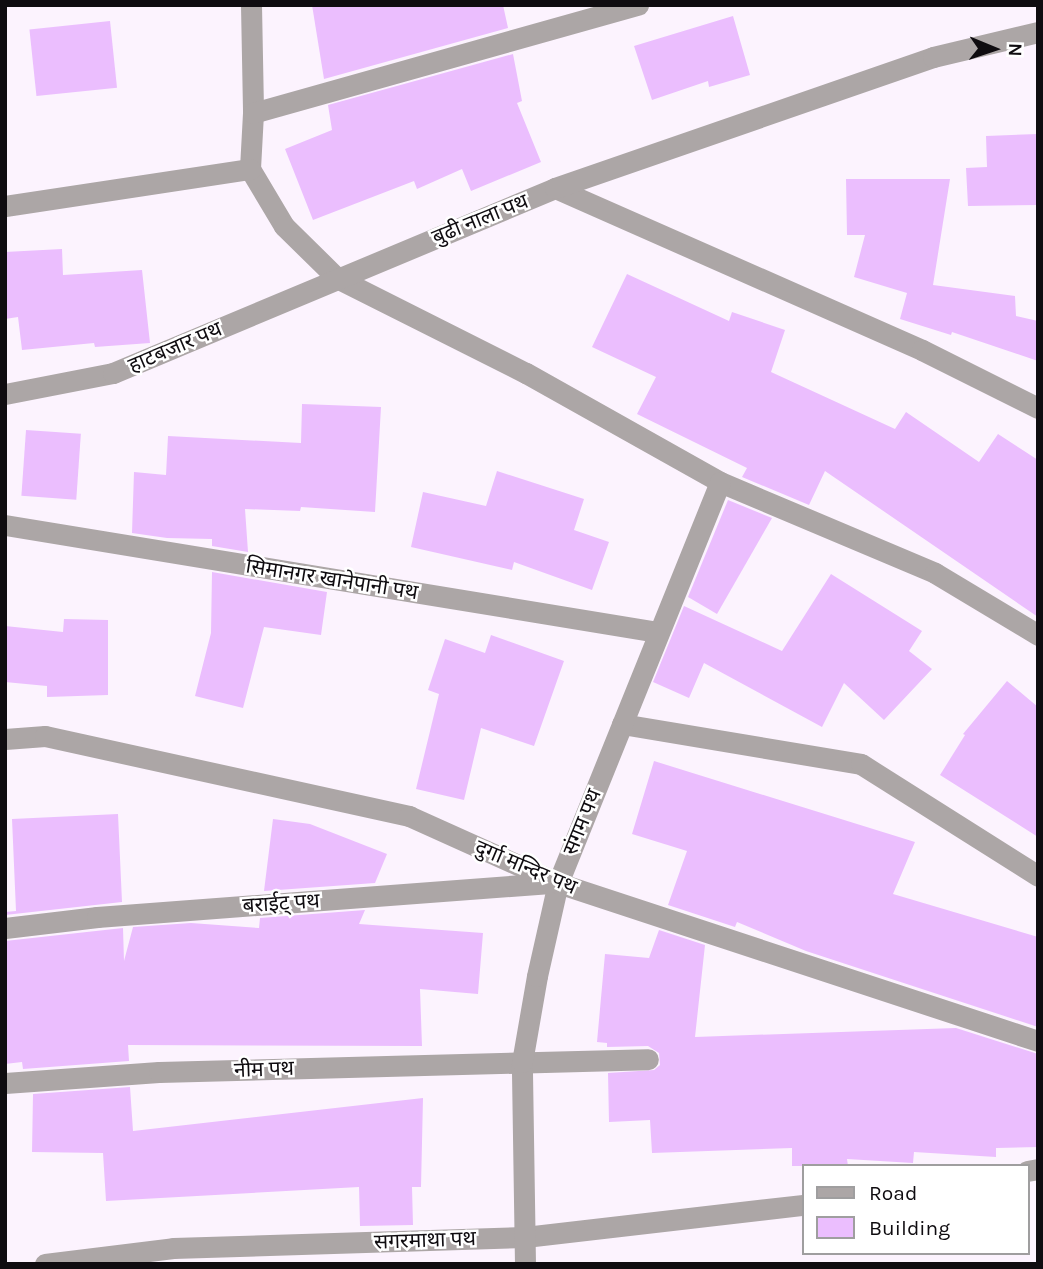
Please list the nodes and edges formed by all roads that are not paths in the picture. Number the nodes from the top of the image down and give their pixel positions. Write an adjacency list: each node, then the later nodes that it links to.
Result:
1 (251, 5): 4 (street)
2 (638, 5): 4 (street)
3 (1038, 32): 6 (street, बुढी नाला पथ)
4 (253, 113): 5 (street)
5 (250, 169): 7 (street); 8 (street)
6 (555, 188): 8 (street, बुढी नाला पथ); 10 (street)
7 (5, 206)
8 (337, 278): 9 (street, हाटबजार पथ); 11 (street)
9 (5, 394)
10 (1038, 408)
11 (720, 482): 13 (street, संगम पथ); 14 (street)
12 (5, 525): 13 (street, सिमानगर खानेपानी पथ)
13 (659, 632): 15 (street, संगम पथ)
14 (1038, 635)
15 (622, 724): 17 (street); 18 (street, संगम पथ)
16 (5, 739): 18 (street, दुर्गा मन्दिर पथ)
17 (1038, 876)
18 (558, 883): 19 (street, बराईट् पथ); 20 (street, दुर्गा मन्दिर पथ); 22 (street, संगम पथ)
19 (5, 928)
20 (1038, 1041)
21 (648, 1059): 22 (street, नीम पथ)
22 (522, 1062): 23 (street, नीम पथ); 25 (street, संगम पथ)
23 (5, 1083)
24 (802, 1205): 25 (street, सगरमाथा पथ)
25 (525, 1237): 26 (street, सगरमाथा पथ); 27 (street, संगम पथ)
26 (45, 1264)
27 (525, 1264)

